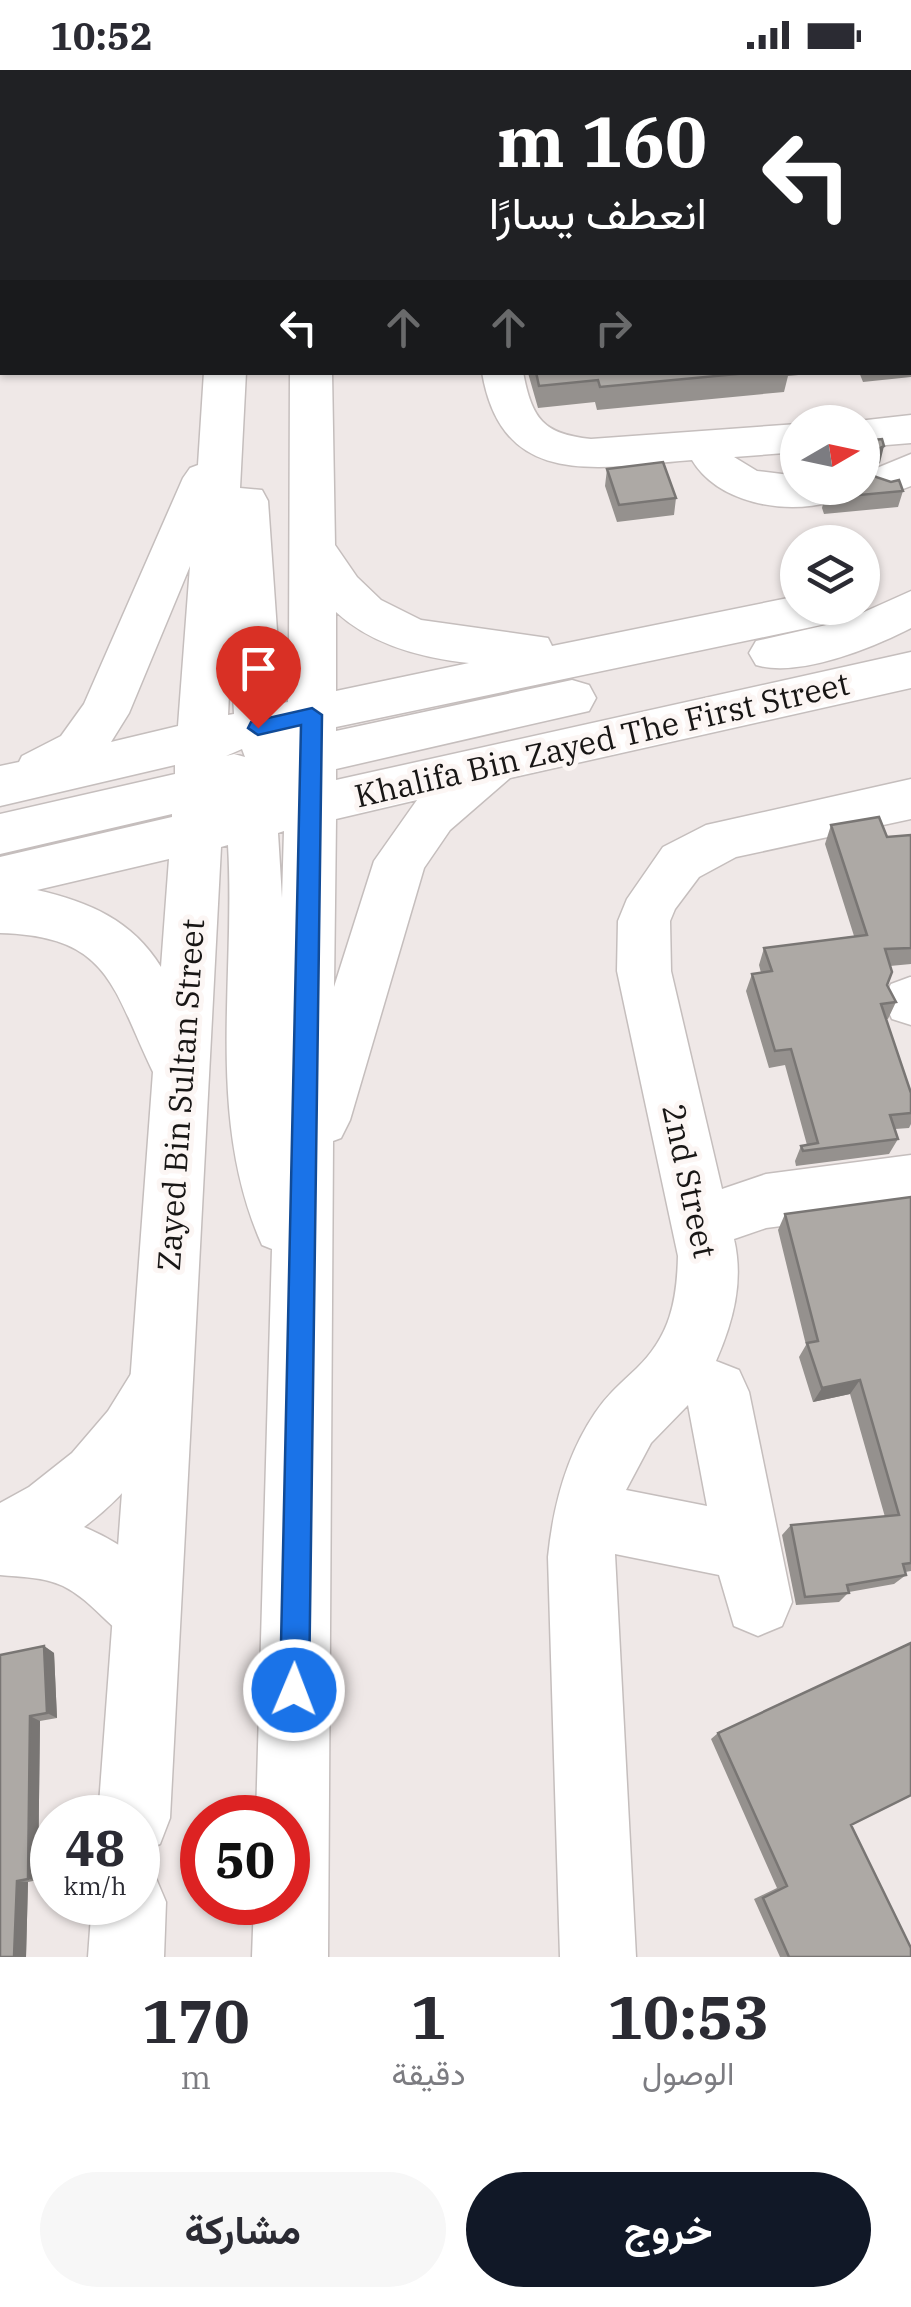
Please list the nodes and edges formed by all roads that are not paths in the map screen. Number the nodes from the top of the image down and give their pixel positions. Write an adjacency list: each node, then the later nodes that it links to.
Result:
1 (226, 375): 7 (main road, Zayed Bin Sultan Street)
2 (311, 375): 10 (main road, Zayed Bin Sultan Street)
3 (503, 375): 8 (main road)
4 (911, 429): 5 (main road)
5 (880, 432)
6 (780, 439): 8 (main road)
7 (220, 444): 18 (main road, Zayed Bin Sultan Street); 20 (main road)
8 (709, 444): 9 (main road)
9 (780, 486)
10 (310, 543): 15 (main road); 18 (main road, Zayed Bin Sultan Street)
11 (911, 588): 12 (main road)
12 (880, 595)
13 (911, 608): 18 (main road)
14 (780, 617): 15 (main road, Khalifa Bin Zayed The First Street)
15 (603, 654): 18 (main road, Khalifa Bin Zayed The First Street)
16 (911, 670): 17 (main road, Khalifa Bin Zayed The First Street)
17 (508, 758): 18 (main road, Khalifa Bin Zayed The First Street); 24 (main road)
18 (255, 773): 20 (main road); 21 (main road, Khalifa Bin Zayed The First Street); 23 (main road, Zayed Bin Sultan Street); 24 (main road, Zayed Bin Sultan Street); 27 (main road)
19 (911, 799): 26 (main road, 2nd Street)
20 (2, 802)
21 (0, 878)
22 (0, 911): 23 (main road)
23 (181, 1076): 28 (main road, Zayed Bin Sultan Street)
24 (302, 1180): 27 (main road, Zayed Bin Sultan Street)
25 (911, 1182): 26 (main road)
26 (700, 1224): 30 (main road, 2nd Street)
27 (301, 1270): 36 (main road, Zayed Bin Sultan Street)
28 (161, 1383): 31 (main road); 32 (main road, Zayed Bin Sultan Street)
29 (717, 1392): 30 (main road)
30 (584, 1515): 37 (main road, 2nd Street)
31 (0, 1540): 32 (main road)
32 (146, 1614): 33 (main road, Zayed Bin Sultan Street)
33 (135, 1795)
34 (128, 1925): 35 (main road)
35 (126, 1957)
36 (290, 1957)
37 (598, 1957)

